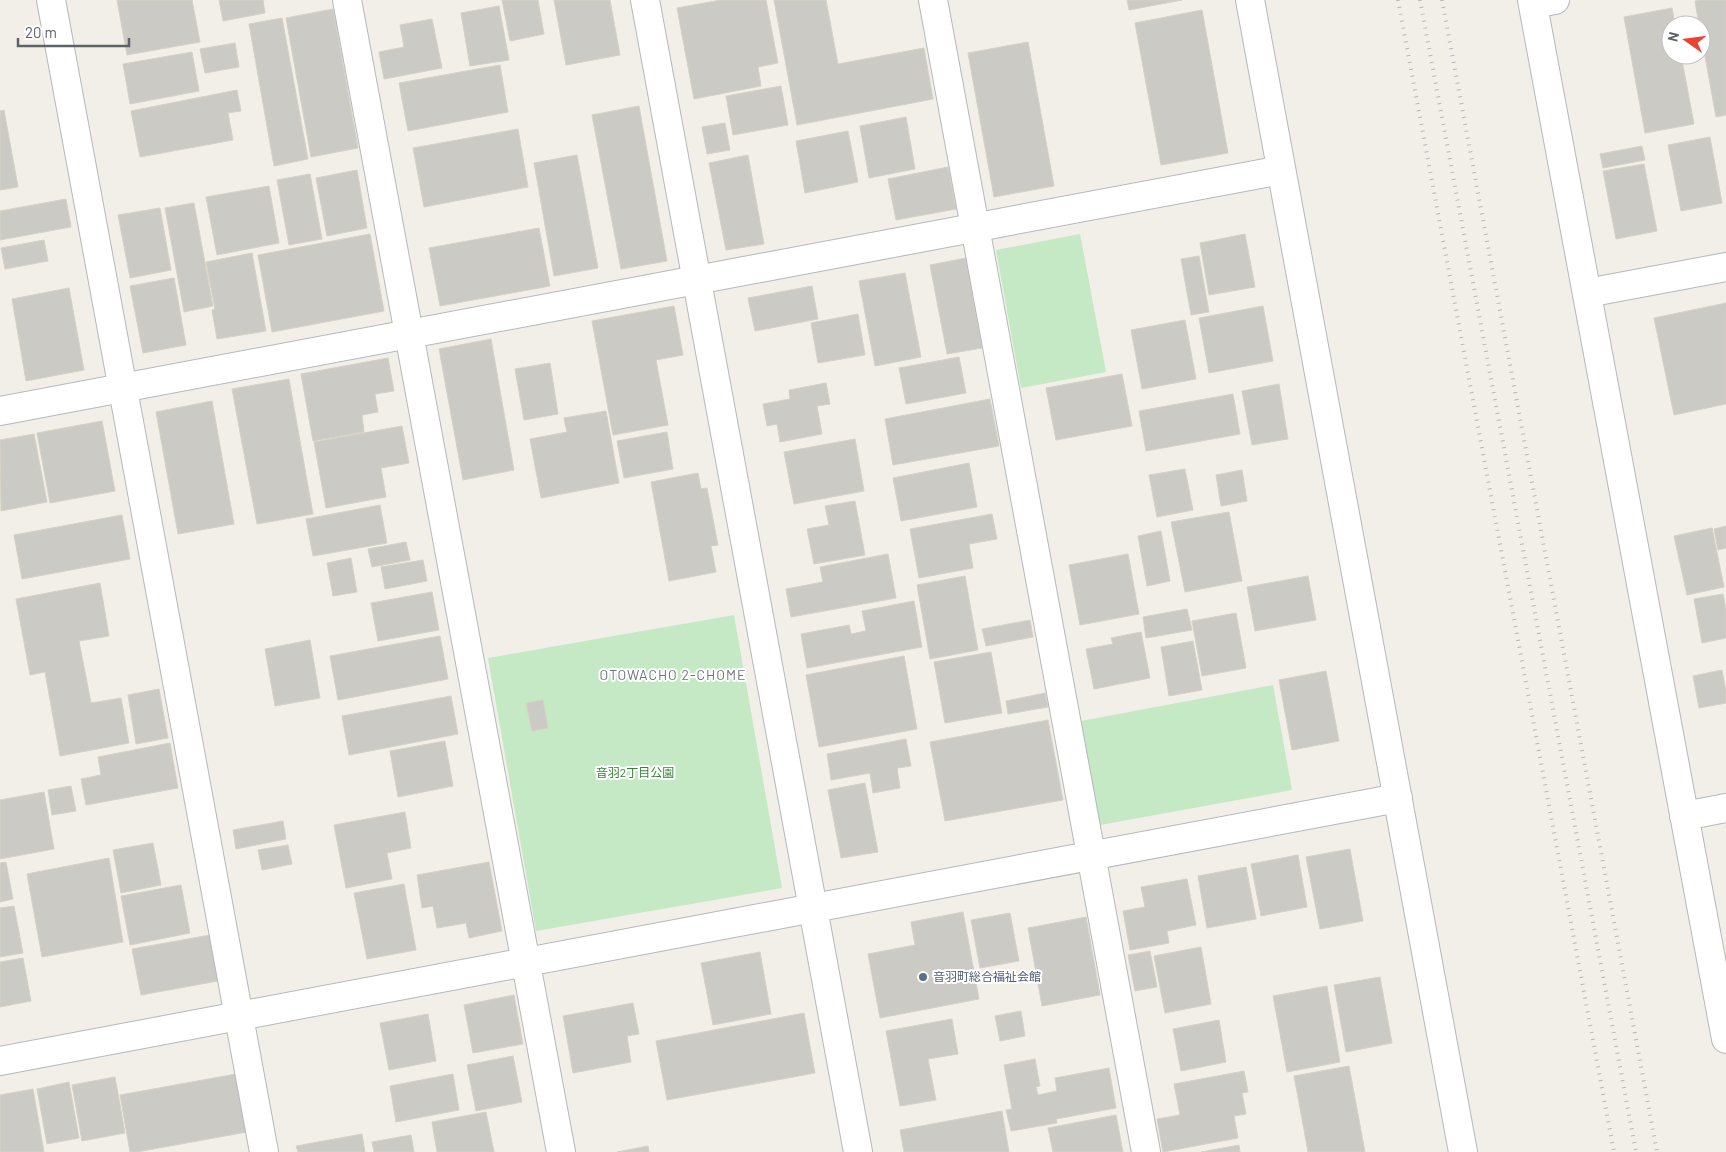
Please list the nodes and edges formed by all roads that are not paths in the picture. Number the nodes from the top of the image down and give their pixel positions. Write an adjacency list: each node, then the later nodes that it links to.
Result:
1 (51, 0): 13 (street)
2 (347, 0): 12 (street)
3 (645, 0): 10 (street)
4 (933, 0): 8 (street)
5 (1250, 0): 7 (street)
6 (1540, 1): 11 (street)
7 (1282, 170): 8 (street); 15 (street)
8 (975, 228): 10 (street); 18 (street)
9 (1726, 267): 11 (street)
10 (697, 280): 12 (street); 19 (street)
11 (1587, 293): 17 (street)
12 (409, 334): 13 (street); 20 (street)
13 (123, 388): 14 (street); 21 (street)
14 (0, 411)
15 (1398, 798): 18 (street); 28 (street)
16 (1726, 808): 17 (street)
17 (1684, 816): 22 (street)
18 (1091, 856): 19 (street); 27 (street)
19 (812, 908): 20 (street); 26 (street)
20 (526, 962): 21 (street); 25 (street)
21 (239, 1016): 23 (street); 24 (street)
22 (1726, 1039)
23 (0, 1060)
24 (264, 1152)
25 (561, 1152)
26 (858, 1152)
27 (1146, 1152)
28 (1463, 1152)

